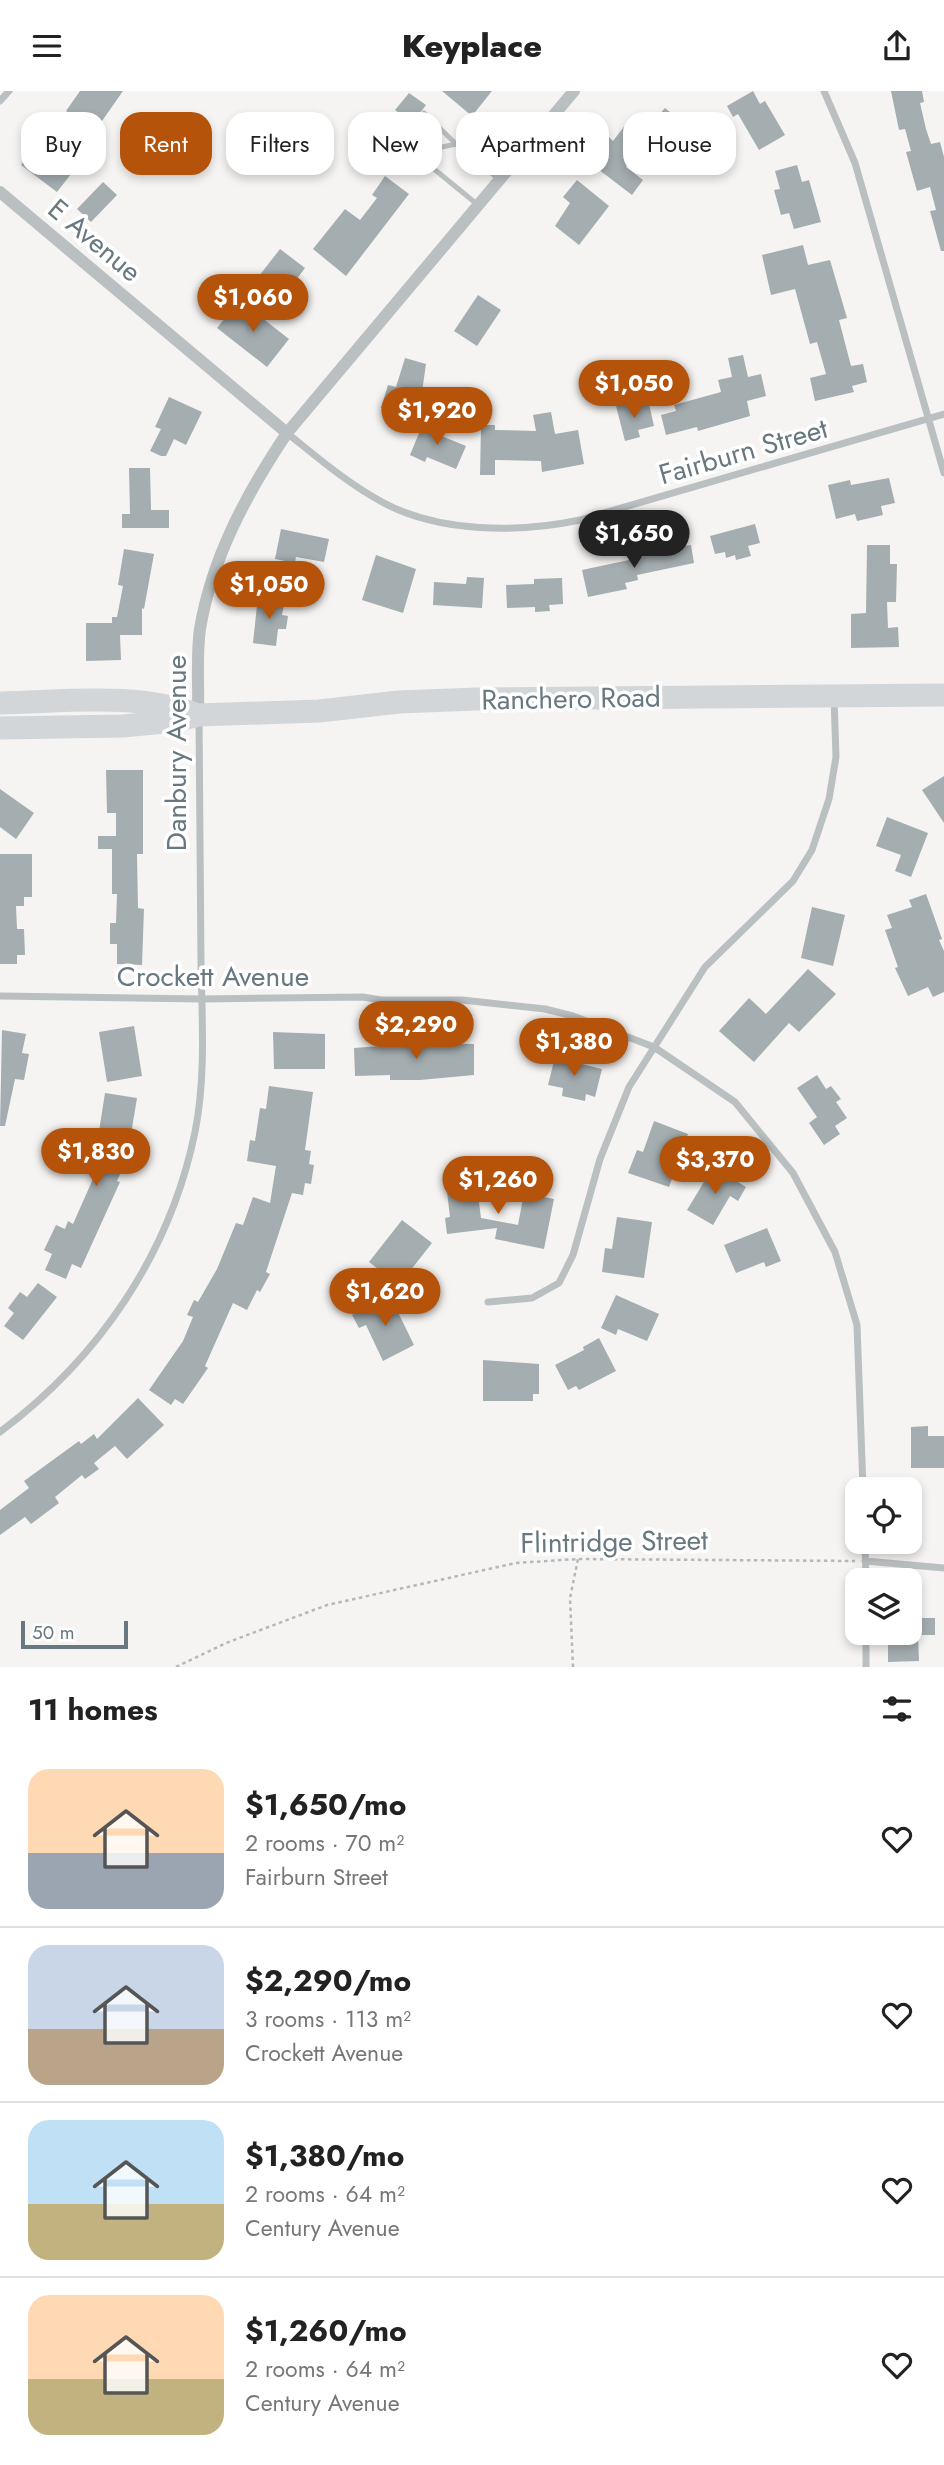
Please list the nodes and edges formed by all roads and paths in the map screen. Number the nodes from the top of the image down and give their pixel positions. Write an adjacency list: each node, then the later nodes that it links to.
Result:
1 (9, 91): 4 (street)
2 (574, 91): 8 (street, Danbury Avenue)
3 (824, 91): 12 (street)
4 (0, 101)
5 (442, 130): 6 (lane)
6 (456, 144): 10 (lane)
7 (494, 175): 8 (lane)
8 (500, 180): 10 (street, Danbury Avenue)
9 (0, 192): 13 (street, E Avenue)
10 (478, 205): 13 (street, Danbury Avenue)
11 (944, 414): 12 (street, Fairburn Street)
12 (928, 419): 13 (street, Fairburn Street); 14 (street)
13 (286, 433): 18 (street, Danbury Avenue)
14 (944, 473)
15 (834, 695): 16 (main road, Ranchero Road); 18 (main road, Ranchero Road); 22 (street)
16 (944, 695)
17 (0, 703): 18 (main road, Ranchero Road)
18 (198, 715): 19 (main road, Ranchero Road); 21 (street, Danbury Avenue)
19 (0, 728)
20 (0, 996): 21 (street, Crockett Avenue)
21 (202, 999): 22 (street, Crockett Avenue); 24 (street, Danbury Avenue)
22 (654, 1047): 23 (street); 25 (street, Crockett Avenue)
23 (488, 1302)
24 (0, 1432)
25 (863, 1477)
26 (865, 1554): 28 (street)
27 (578, 1559): 28 (path, Flintridge Street); 32 (path, Flintridge Street); 33 (path)
28 (865, 1561): 29 (street); 30 (street)
29 (865, 1568)
30 (944, 1568)
31 (866, 1645): 34 (street)
32 (176, 1667)
33 (573, 1667)
34 (866, 1667)

